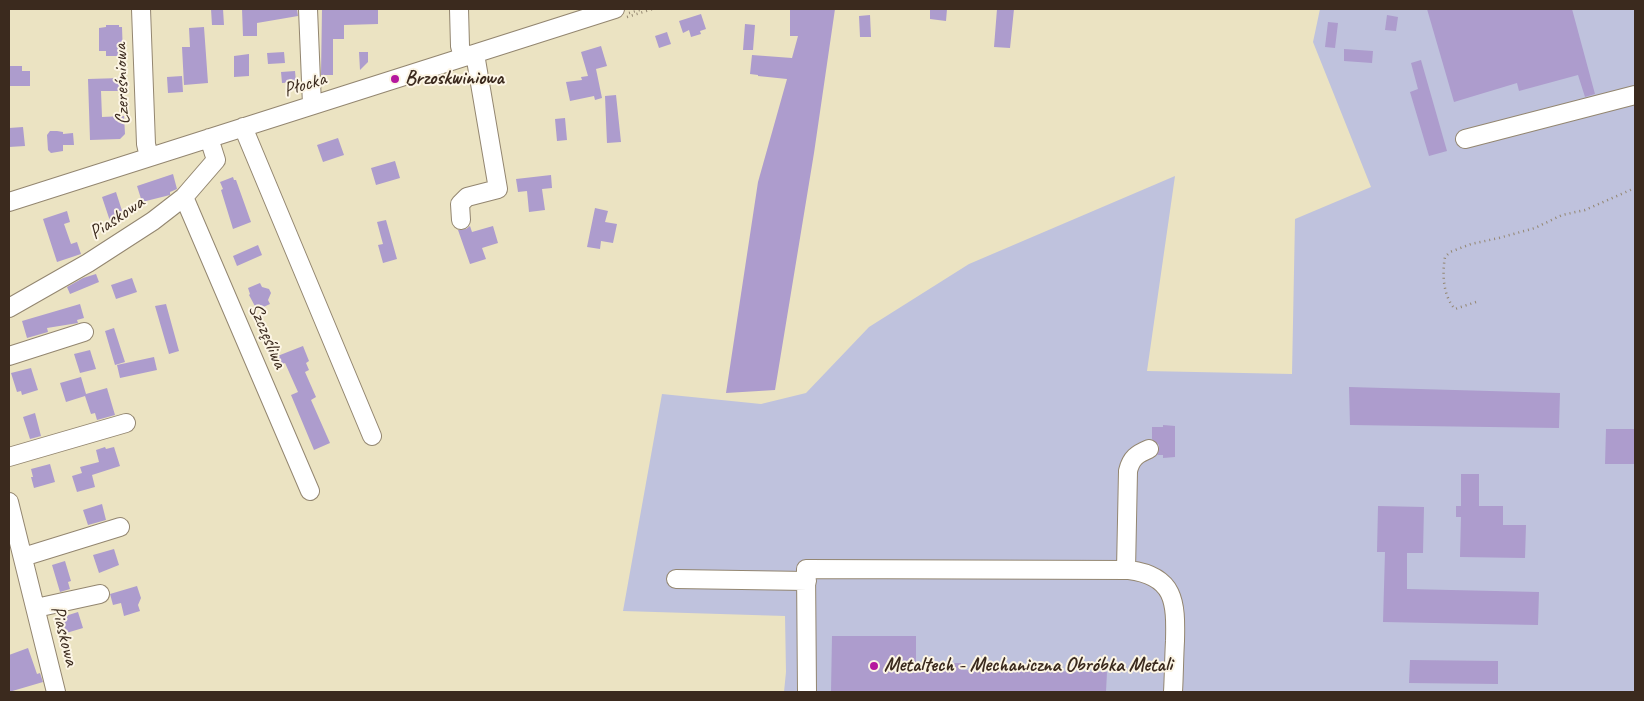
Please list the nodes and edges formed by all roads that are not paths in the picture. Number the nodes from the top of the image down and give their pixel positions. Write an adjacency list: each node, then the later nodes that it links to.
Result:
1 (141, 9): 11 (street, Czereśniowa)
2 (308, 9): 7 (street)
3 (459, 9): 5 (street)
4 (615, 9): 5 (street, Płocka)
5 (469, 56): 7 (street, Płocka); 14 (street)
6 (1635, 95): 10 (street)
7 (312, 105): 8 (street, Płocka)
8 (243, 127): 9 (street, Płocka); 19 (street)
9 (209, 138): 11 (street, Płocka); 12 (street, Piaskowa)
10 (1465, 139)
11 (149, 157): 13 (street, Płocka)
12 (184, 197): 15 (street, Piaskowa); 22 (street, Szczęśliwa)
13 (9, 202)
14 (461, 220)
15 (9, 308)
16 (84, 332): 17 (street)
17 (9, 356)
18 (126, 422): 21 (street)
19 (372, 436)
20 (1148, 449): 26 (street)
21 (9, 456)
22 (310, 491)
23 (9, 502): 25 (street, Piaskowa)
24 (120, 527): 25 (street)
25 (23, 557): 30 (street, Piaskowa)
26 (1126, 570): 28 (street); 33 (street)
27 (676, 579): 28 (street)
28 (806, 581): 32 (street)
29 (100, 594): 30 (street)
30 (36, 608): 31 (street, Piaskowa)
31 (56, 692)
32 (807, 692)
33 (1173, 692)

